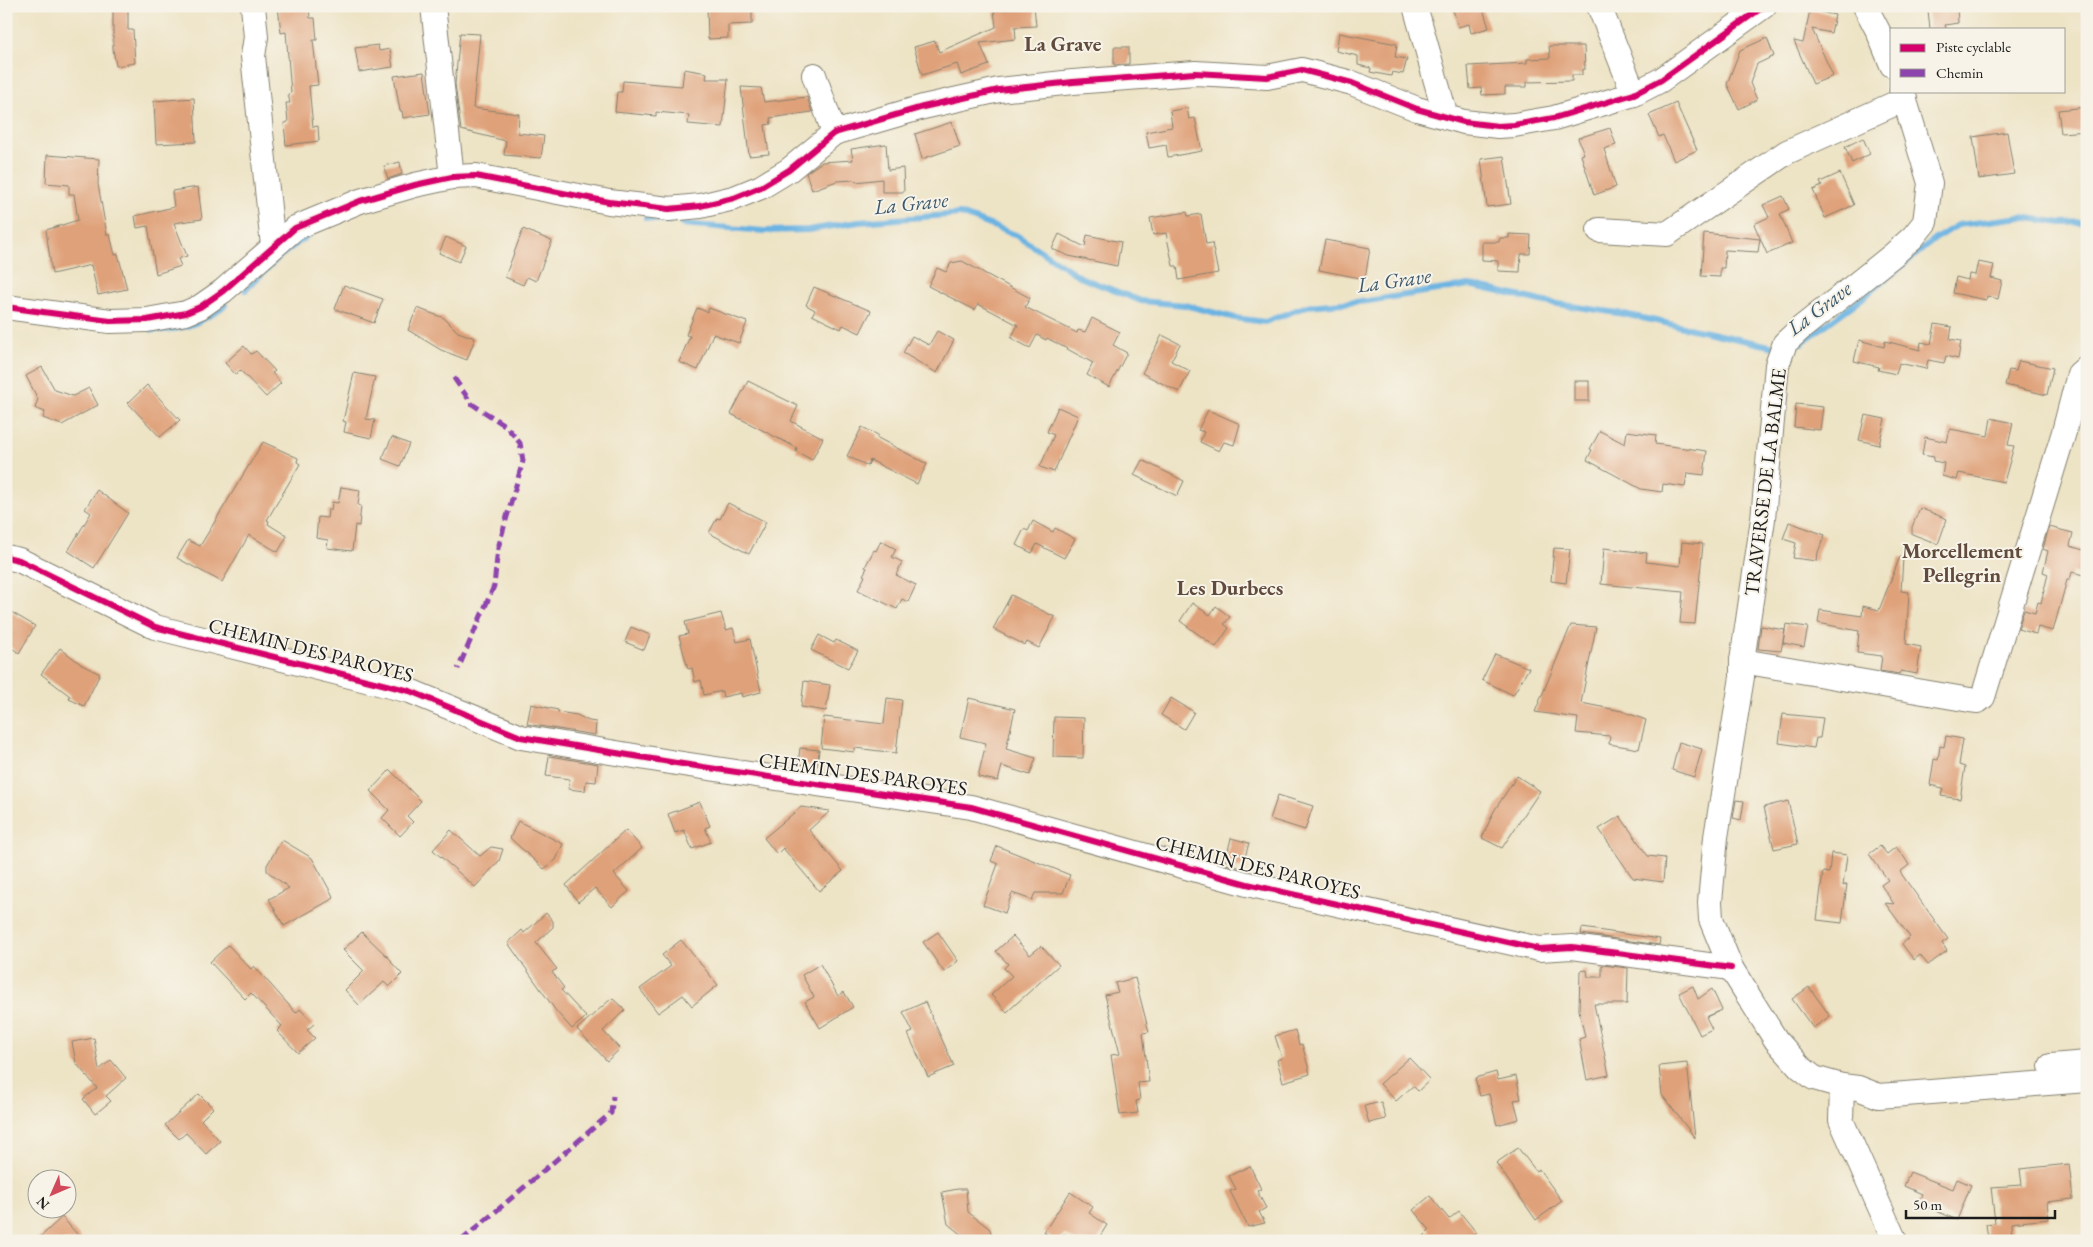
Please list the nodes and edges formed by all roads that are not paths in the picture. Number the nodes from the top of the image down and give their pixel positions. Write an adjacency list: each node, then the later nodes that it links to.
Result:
1 (254, 6): 17 (street)
2 (433, 6): 15 (street)
3 (1415, 6): 13 (street)
4 (1599, 6): 11 (street)
5 (1764, 6): 11 (street)
6 (1865, 6): 8 (street)
7 (1884, 6): 8 (street)
8 (1878, 31): 9 (street)
9 (1890, 60)
10 (814, 75): 14 (street)
11 (1634, 94): 13 (street)
12 (1904, 95): 16 (street); 21 (street, TRAVERSE DE LA BALME)
13 (1446, 117): 14 (street)
14 (834, 133): 15 (street)
15 (452, 177): 17 (street)
16 (1599, 230)
17 (273, 246): 18 (street)
18 (6, 306)
19 (2087, 368): 21 (street)
20 (6, 557): 22 (street, CHEMIN DES PAROYES)
21 (1742, 661): 22 (street, TRAVERSE DE LA BALME)
22 (1731, 968): 25 (street, TRAVERSE DE LA BALME)
23 (2087, 1063): 25 (street)
24 (2087, 1080): 25 (street, TRAVERSE DE LA BALME)
25 (1850, 1087): 26 (street)
26 (1895, 1241)

